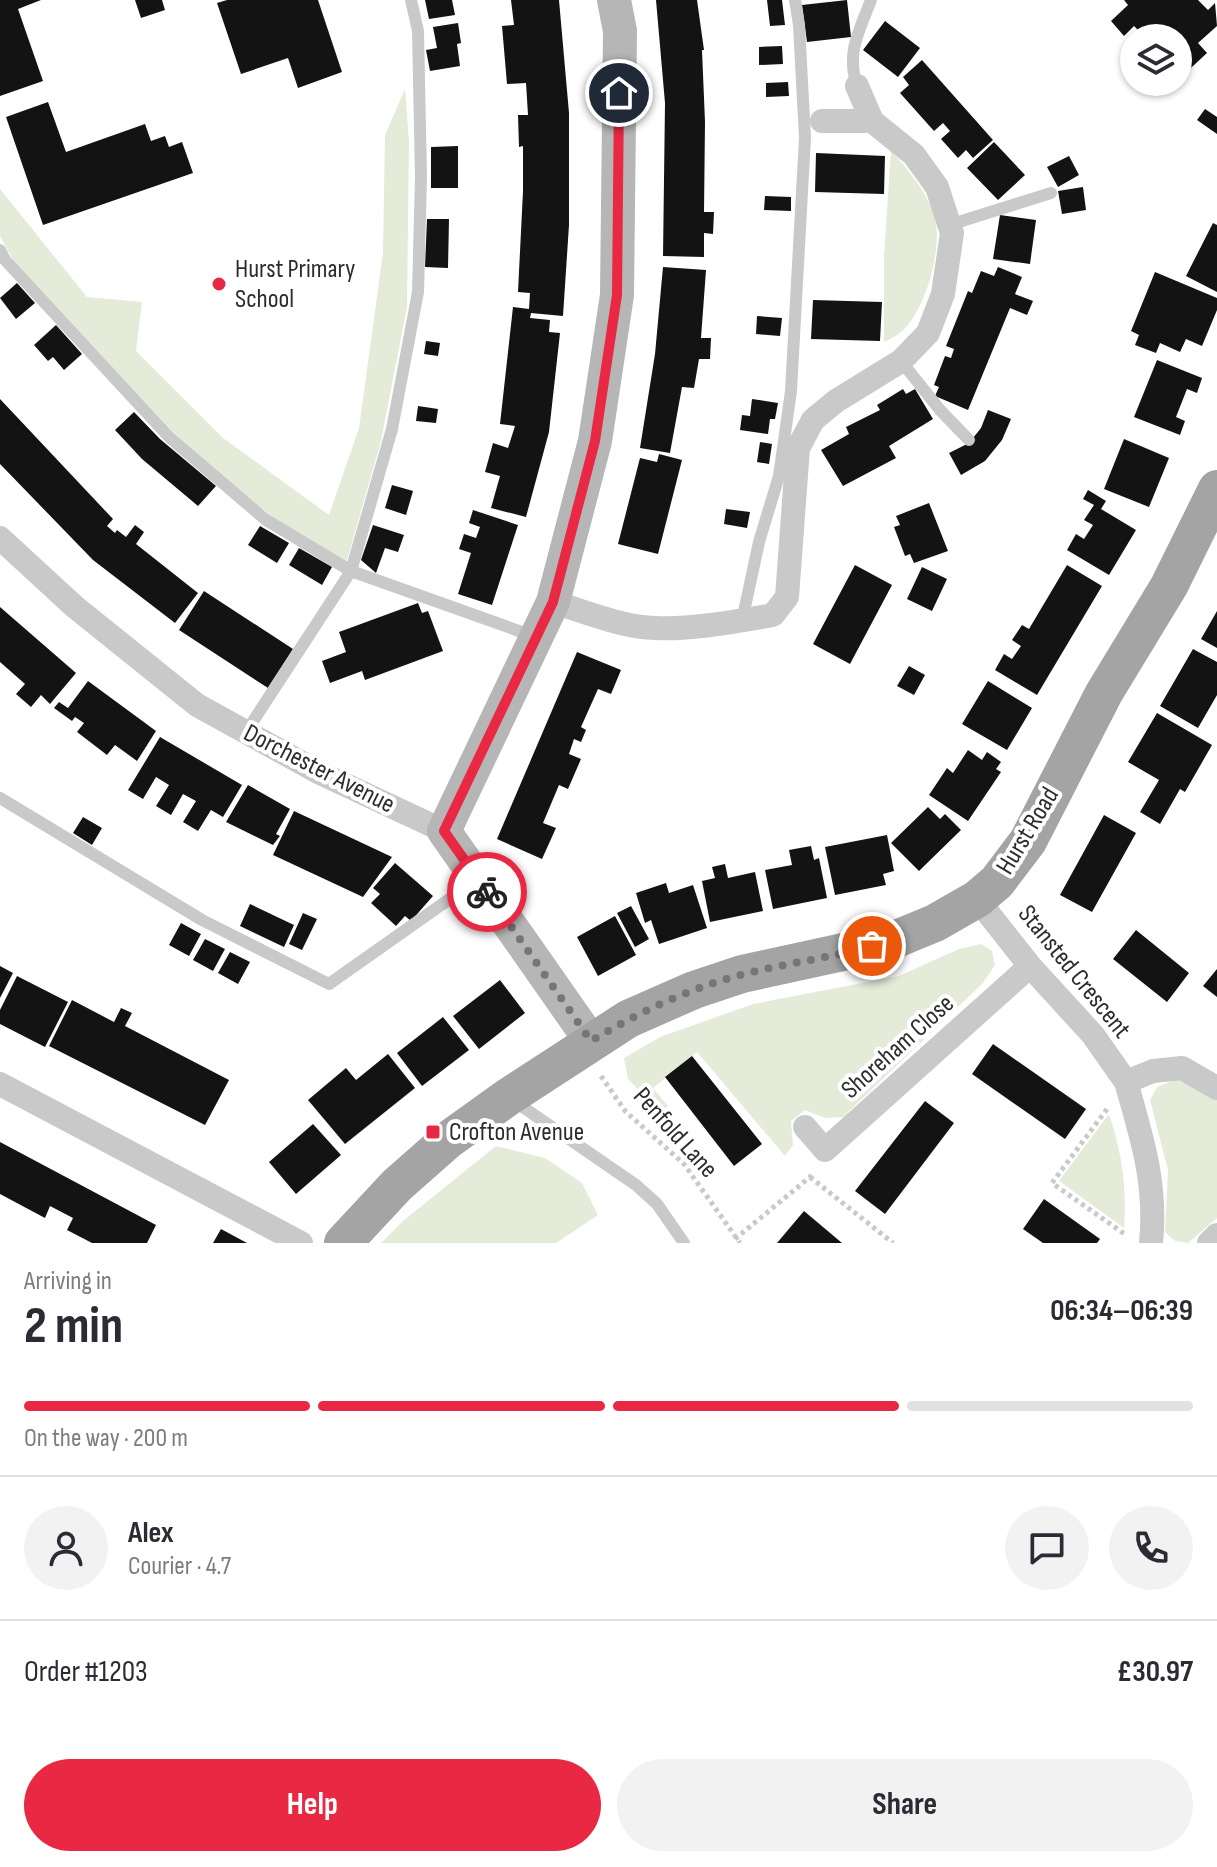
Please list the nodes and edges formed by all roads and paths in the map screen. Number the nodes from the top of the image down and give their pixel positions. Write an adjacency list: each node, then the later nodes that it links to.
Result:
1 (411, 0): 15 (lane)
2 (614, 0): 16 (street)
3 (795, 0): 17 (lane)
4 (871, 0): 5 (lane)
5 (857, 86): 7 (street)
6 (822, 121): 7 (street)
7 (872, 121): 9 (street)
8 (1051, 193): 9 (lane)
9 (949, 225): 11 (street)
10 (0, 250): 15 (lane)
11 (901, 361): 12 (lane); 17 (street)
12 (969, 440)
13 (1213, 509): 23 (main road, Hurst Road)
14 (0, 538): 19 (street, Dorchester Avenue)
15 (351, 571): 18 (lane); 19 (lane)
16 (553, 602): 17 (street); 18 (street)
17 (742, 621)
18 (537, 637): 21 (street)
19 (246, 732): 21 (street, Dorchester Avenue)
20 (0, 798): 22 (lane)
21 (444, 831): 22 (street, Dorchester Avenue)
22 (478, 879): 25 (street, Dorchester Avenue)
23 (977, 899): 24 (street, Stansted Crescent); 25 (main road, Hurst Road)
24 (1030, 966): 26 (street, Stansted Crescent); 30 (street, Shoreham Close)
25 (586, 1045): 29 (main road, Hurst Road); 32 (path, Penfold Lane)
26 (1126, 1082): 28 (street); 37 (path); 38 (street, Stansted Crescent)
27 (0, 1084): 33 (street)
28 (1217, 1088)
29 (508, 1097): 34 (main road, Hurst Road); 35 (lane)
30 (805, 1127)
31 (1217, 1235): 39 (street)
32 (737, 1241): 36 (path)
33 (301, 1243)
34 (343, 1243)
35 (684, 1243)
36 (893, 1243)
37 (1136, 1243)
38 (1151, 1243)
39 (1209, 1243)

